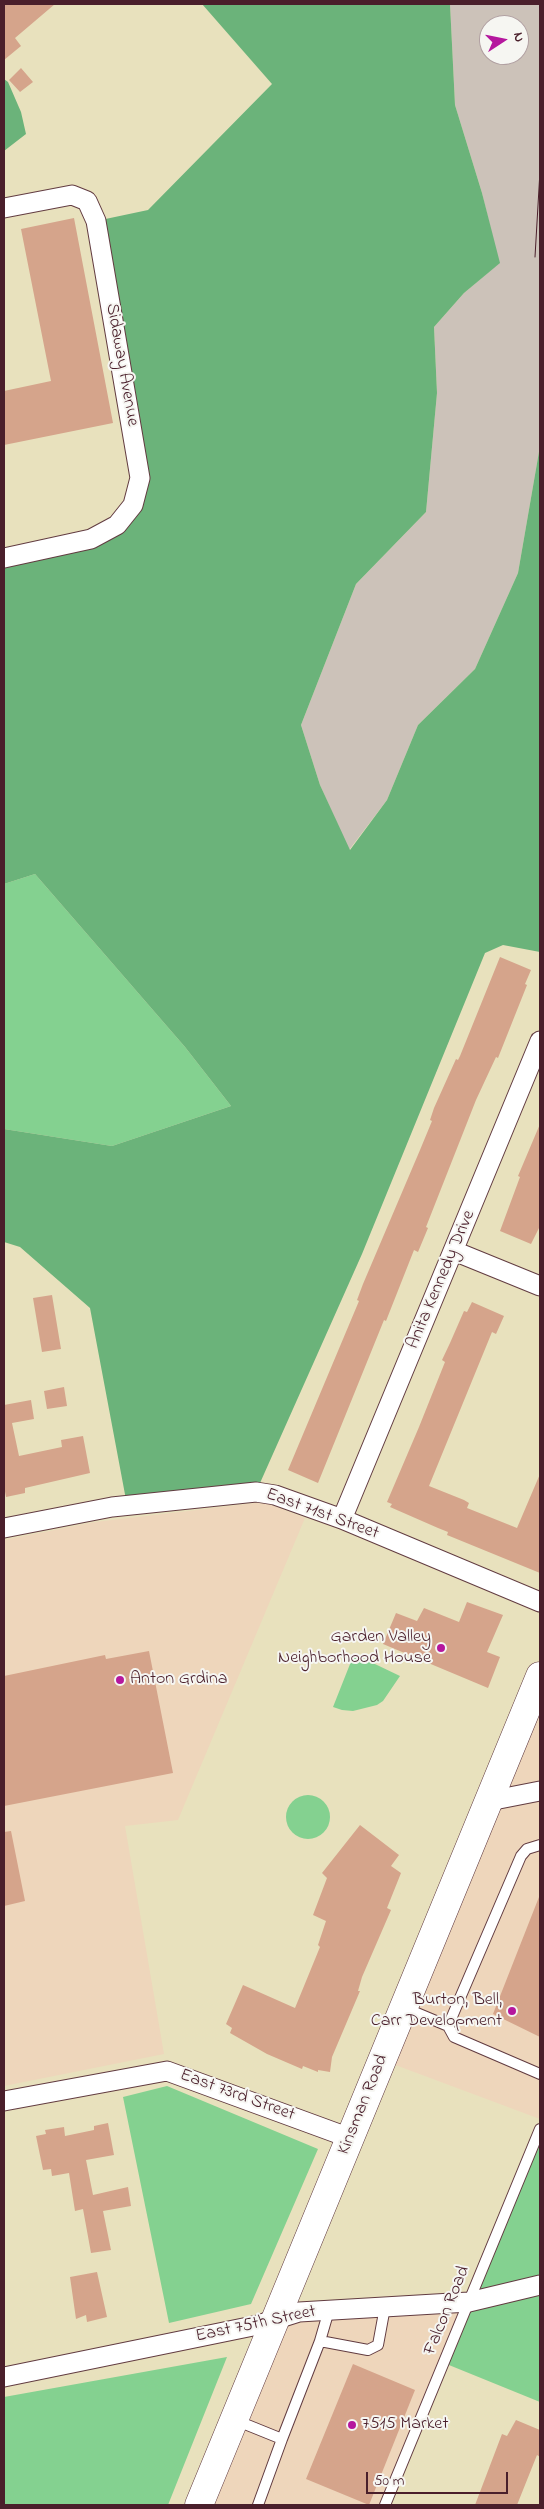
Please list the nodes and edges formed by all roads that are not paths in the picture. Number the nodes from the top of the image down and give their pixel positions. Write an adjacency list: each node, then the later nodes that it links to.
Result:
1 (4, 208): 2 (street, Sidaway Avenue)
2 (4, 558)
3 (540, 1041): 4 (street, Anita Kennedy Drive)
4 (454, 1251): 5 (street); 6 (street, Anita Kennedy Drive)
5 (540, 1286)
6 (342, 1520): 7 (street, East 71st Street); 8 (street, East 71st Street)
7 (4, 1528)
8 (540, 1602)
9 (540, 1676): 11 (main road, Kinsman Road)
10 (540, 1791): 11 (street)
11 (489, 1801): 13 (main road, Kinsman Road)
12 (540, 1845): 14 (lane)
13 (404, 2008): 14 (lane); 18 (main road, Kinsman Road)
14 (448, 2026): 15 (lane)
15 (540, 2074)
16 (4, 2101): 18 (street, East 73rd Street)
17 (540, 2129): 20 (lane, Falcon Road)
18 (350, 2138): 23 (main road, Kinsman Road)
19 (540, 2285): 20 (street, East 75th Street)
20 (469, 2302): 21 (street, East 75th Street); 30 (lane, Falcon Road)
21 (384, 2307): 22 (street, East 75th Street); 24 (lane)
22 (329, 2310): 23 (street, East 75th Street); 24 (lane)
23 (278, 2318): 25 (street, East 75th Street); 26 (main road, Kinsman Road)
24 (320, 2341): 27 (lane)
25 (4, 2377)
26 (235, 2420): 27 (lane); 28 (main road, Kinsman Road)
27 (282, 2439): 29 (lane)
28 (199, 2505)
29 (258, 2505)
30 (385, 2505)

